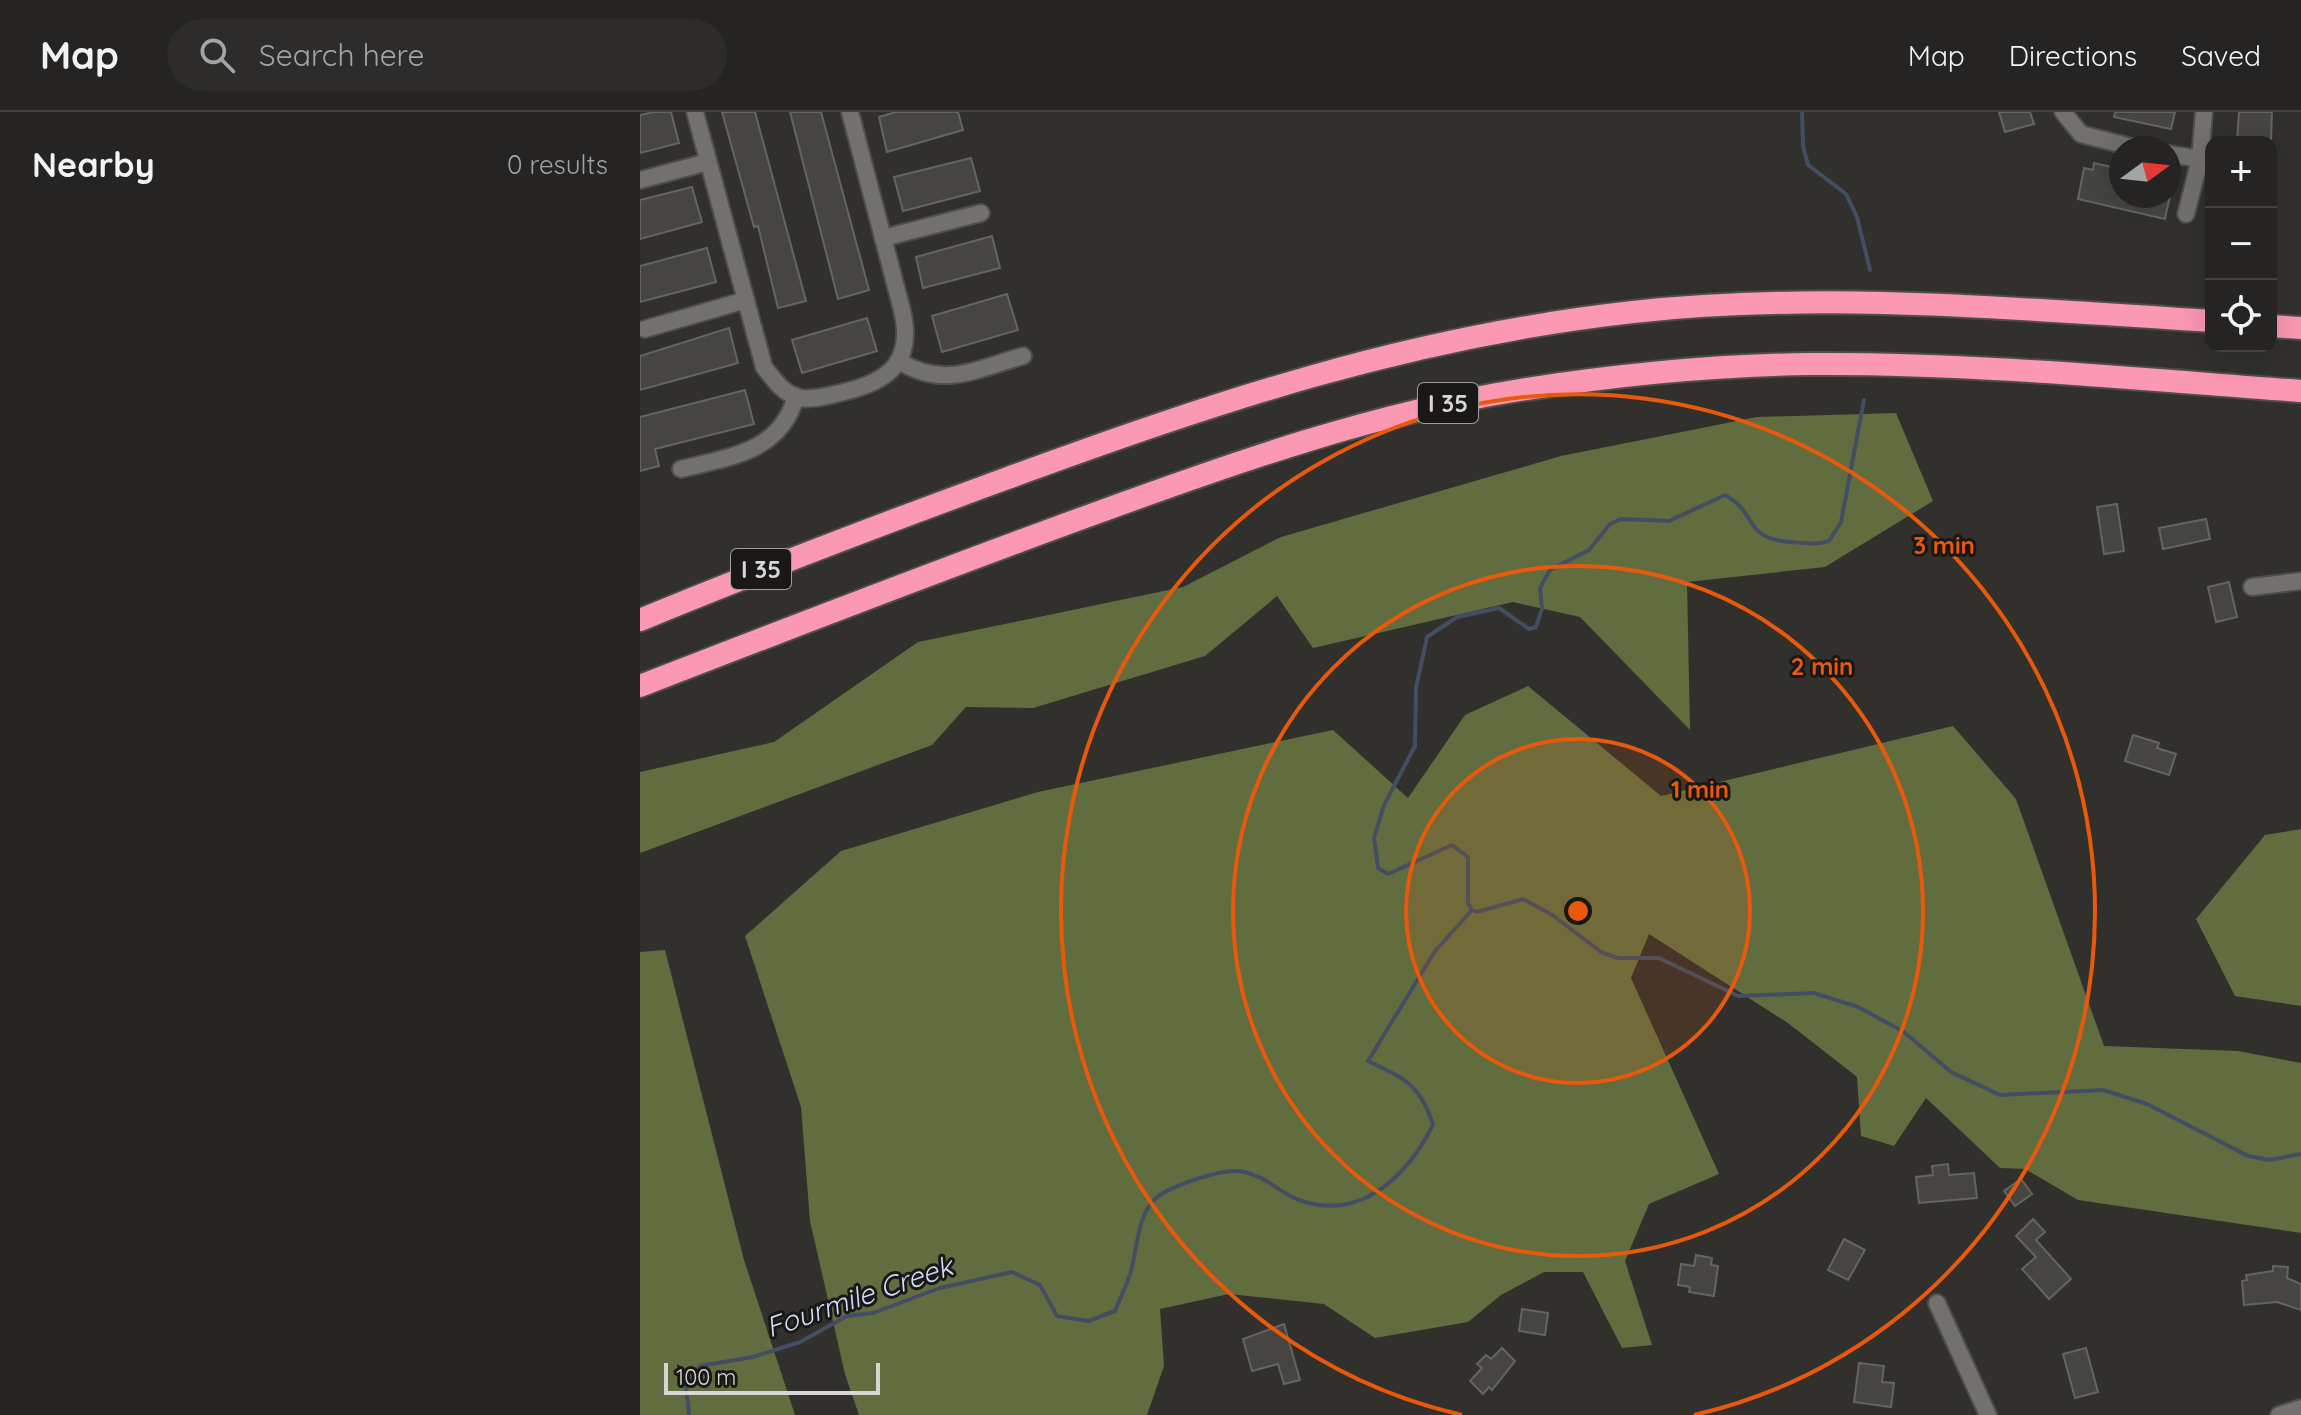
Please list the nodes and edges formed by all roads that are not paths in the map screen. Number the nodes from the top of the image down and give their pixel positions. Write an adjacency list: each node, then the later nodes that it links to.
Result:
1 (695, 112): 8 (street)
2 (850, 112): 12 (street)
3 (2063, 112): 5 (street)
4 (2204, 112): 7 (street)
5 (2109, 141)
6 (2181, 156): 7 (street)
7 (2200, 159): 11 (street)
8 (708, 162): 9 (street); 13 (street)
9 (640, 180)
10 (981, 213): 12 (street)
11 (2186, 214)
12 (883, 238): 19 (street)
13 (746, 300): 17 (street); 21 (street)
14 (2205, 321): 25 (highway, I 35)
15 (2277, 326): 16 (highway)
16 (2301, 328)
17 (645, 329)
18 (1023, 356): 19 (street)
19 (899, 361): 21 (street)
20 (2301, 391): 26 (highway, I 35)
21 (796, 396): 22 (street)
22 (681, 469)
23 (2301, 581): 24 (street)
24 (2252, 587)
25 (640, 620)
26 (640, 686)
27 (1937, 1303): 29 (street)
28 (2301, 1408): 30 (street)
29 (1988, 1415)
30 (2279, 1415)

